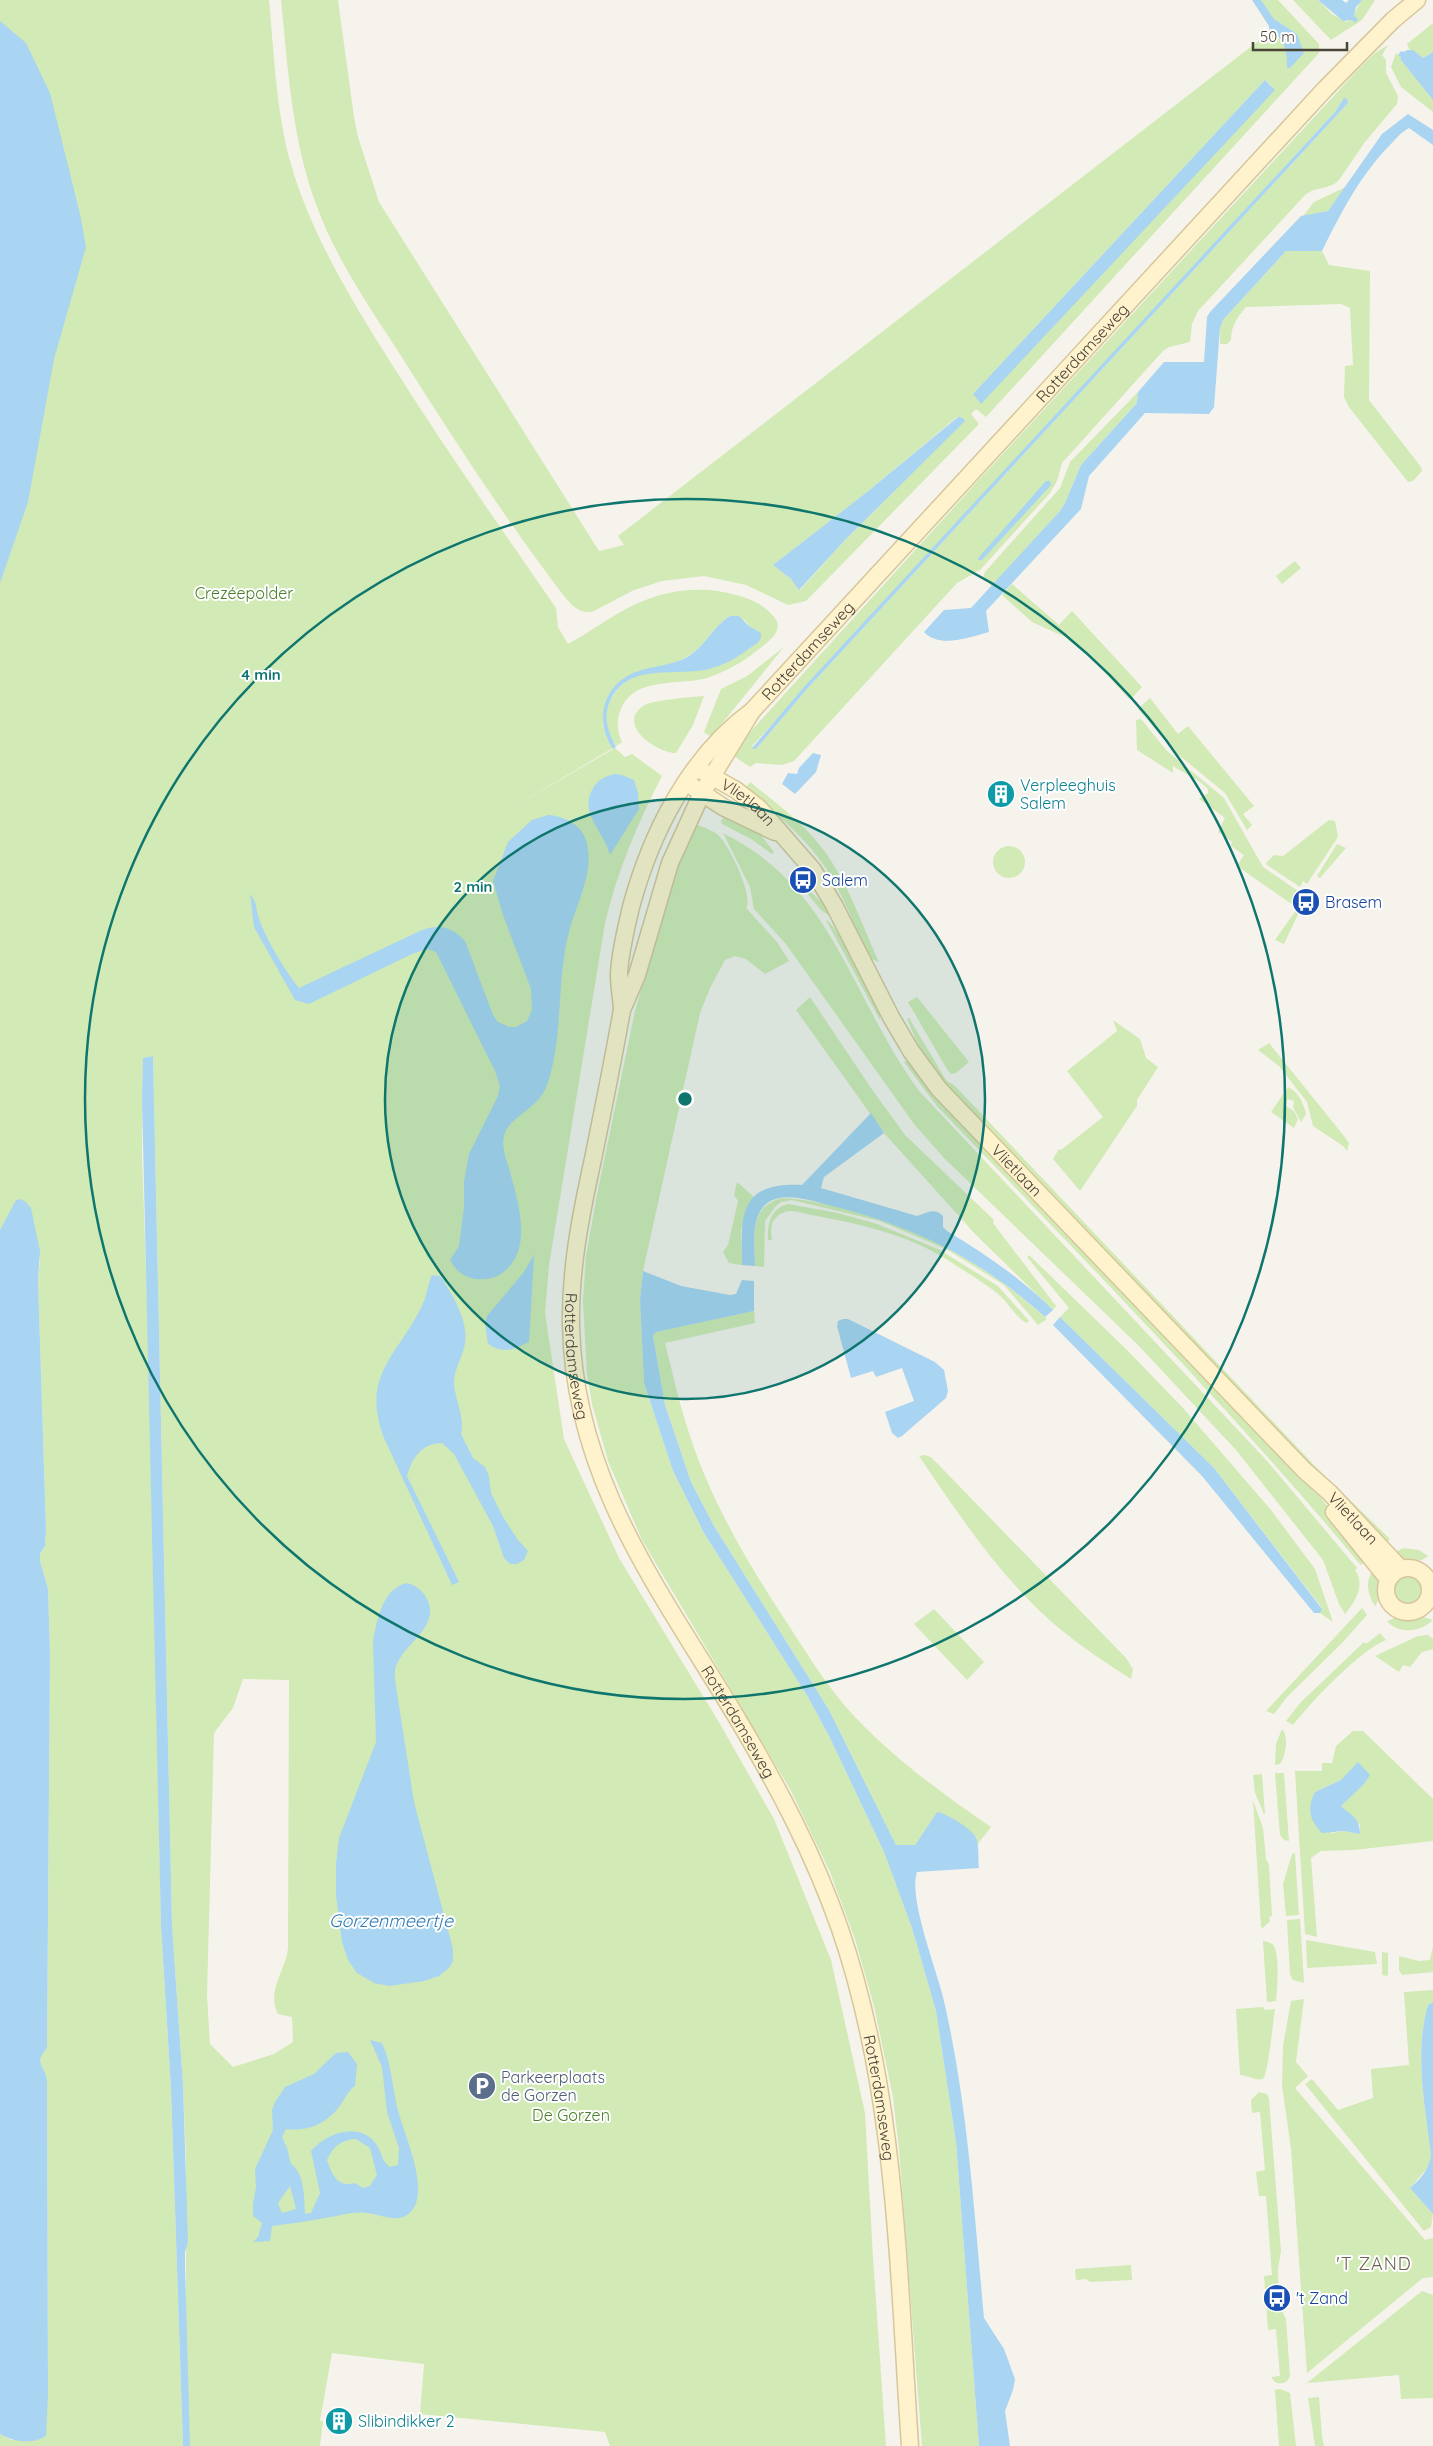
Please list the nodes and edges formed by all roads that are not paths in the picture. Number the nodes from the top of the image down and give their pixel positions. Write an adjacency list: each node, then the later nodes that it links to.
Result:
1 (1416, 0): 2 (main road, Rotterdamseweg)
2 (704, 772): 3 (main road, Rotterdamseweg); 4 (main road, Rotterdamseweg); 5 (main road, Vlietlaan)
3 (687, 783): 4 (main road, Vlietlaan); 6 (main road, Rotterdamseweg)
4 (702, 793): 5 (main road, Vlietlaan); 6 (main road, Rotterdamseweg)
5 (779, 834): 7 (main road, Vlietlaan)
6 (622, 1010): 9 (main road, Rotterdamseweg)
7 (1395, 1574): 8 (main road); 8 (main road)
8 (1429, 1604)
9 (910, 2446)

